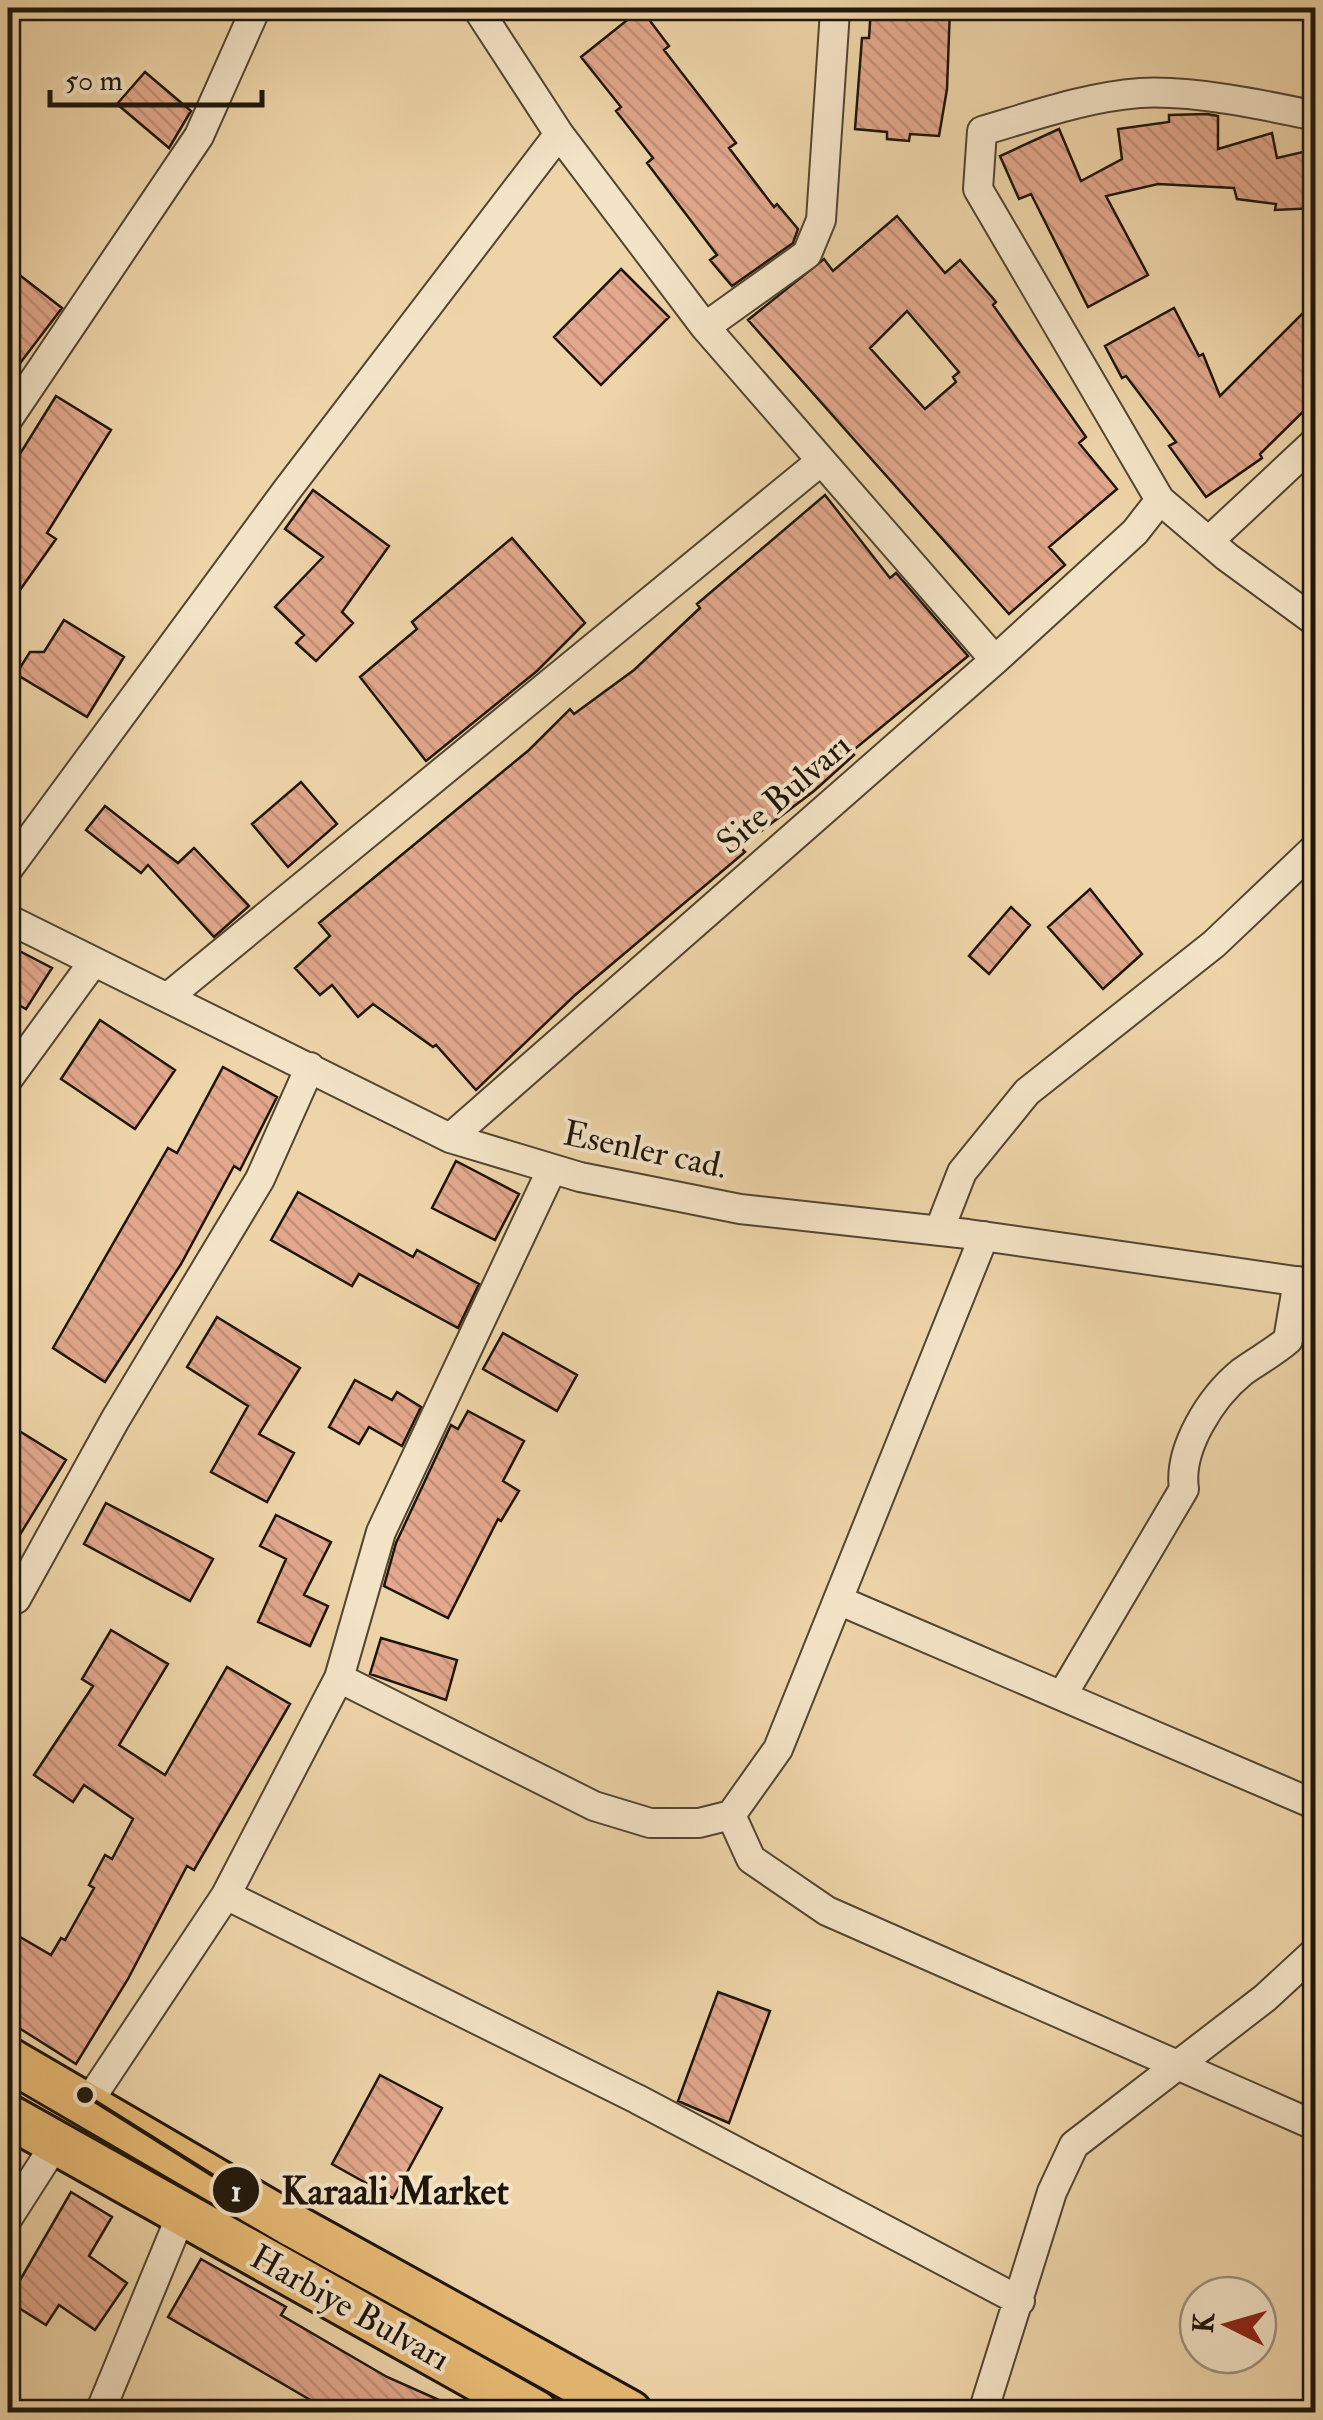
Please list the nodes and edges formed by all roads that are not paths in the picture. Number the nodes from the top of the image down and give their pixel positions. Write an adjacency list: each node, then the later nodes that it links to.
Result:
1 (256, 8): 7 (street)
2 (477, 8): 5 (street)
3 (835, 11): 6 (street)
4 (1316, 116): 10 (street)
5 (559, 134): 6 (street); 15 (street)
6 (705, 327): 9 (street)
7 (8, 419)
8 (1316, 440): 11 (street)
9 (821, 460): 13 (street); 18 (street)
10 (1160, 500): 11 (street); 13 (street, Site Bulvarı)
11 (1210, 539): 12 (street)
12 (1316, 622)
13 (995, 660): 21 (street, Site Bulvarı)
14 (1316, 847): 23 (street)
15 (8, 869)
16 (8, 919): 17 (street, Esenler cad.)
17 (92, 964): 18 (street, Esenler cad.); 20 (street)
18 (168, 997): 19 (street, Esenler cad.)
19 (310, 1066): 21 (street, Esenler cad.); 26 (street)
20 (8, 1079)
21 (450, 1138): 22 (street, Esenler cad.)
22 (552, 1169): 23 (street, Esenler cad.); 28 (street)
23 (940, 1230): 24 (street, Esenler cad.)
24 (984, 1236): 25 (street, Esenler cad.); 27 (street)
25 (1307, 1282): 29 (street)
26 (8, 1595)
27 (838, 1600): 29 (street); 31 (street)
28 (339, 1678): 31 (street); 32 (street)
29 (1063, 1694): 30 (street)
30 (1316, 1805)
31 (731, 1815): 35 (street)
32 (226, 1895): 36 (street); 42 (street)
33 (1316, 1951): 35 (street)
34 (8, 2060): 36 (main road, Harbiye Bulvarı)
35 (1176, 2066): 38 (street); 42 (street)
36 (87, 2104): 45 (main road, Harbiye Bulvarı)
37 (8, 2116): 39 (main road, Harbiye Bulvarı)
38 (1316, 2126)
39 (56, 2144): 40 (main road, Harbiye Bulvarı); 41 (street)
40 (182, 2213): 43 (street); 44 (main road, Harbiye Bulvarı)
41 (8, 2218)
42 (1020, 2301): 46 (street)
43 (100, 2412)
44 (536, 2412)
45 (630, 2412)
46 (983, 2412)

